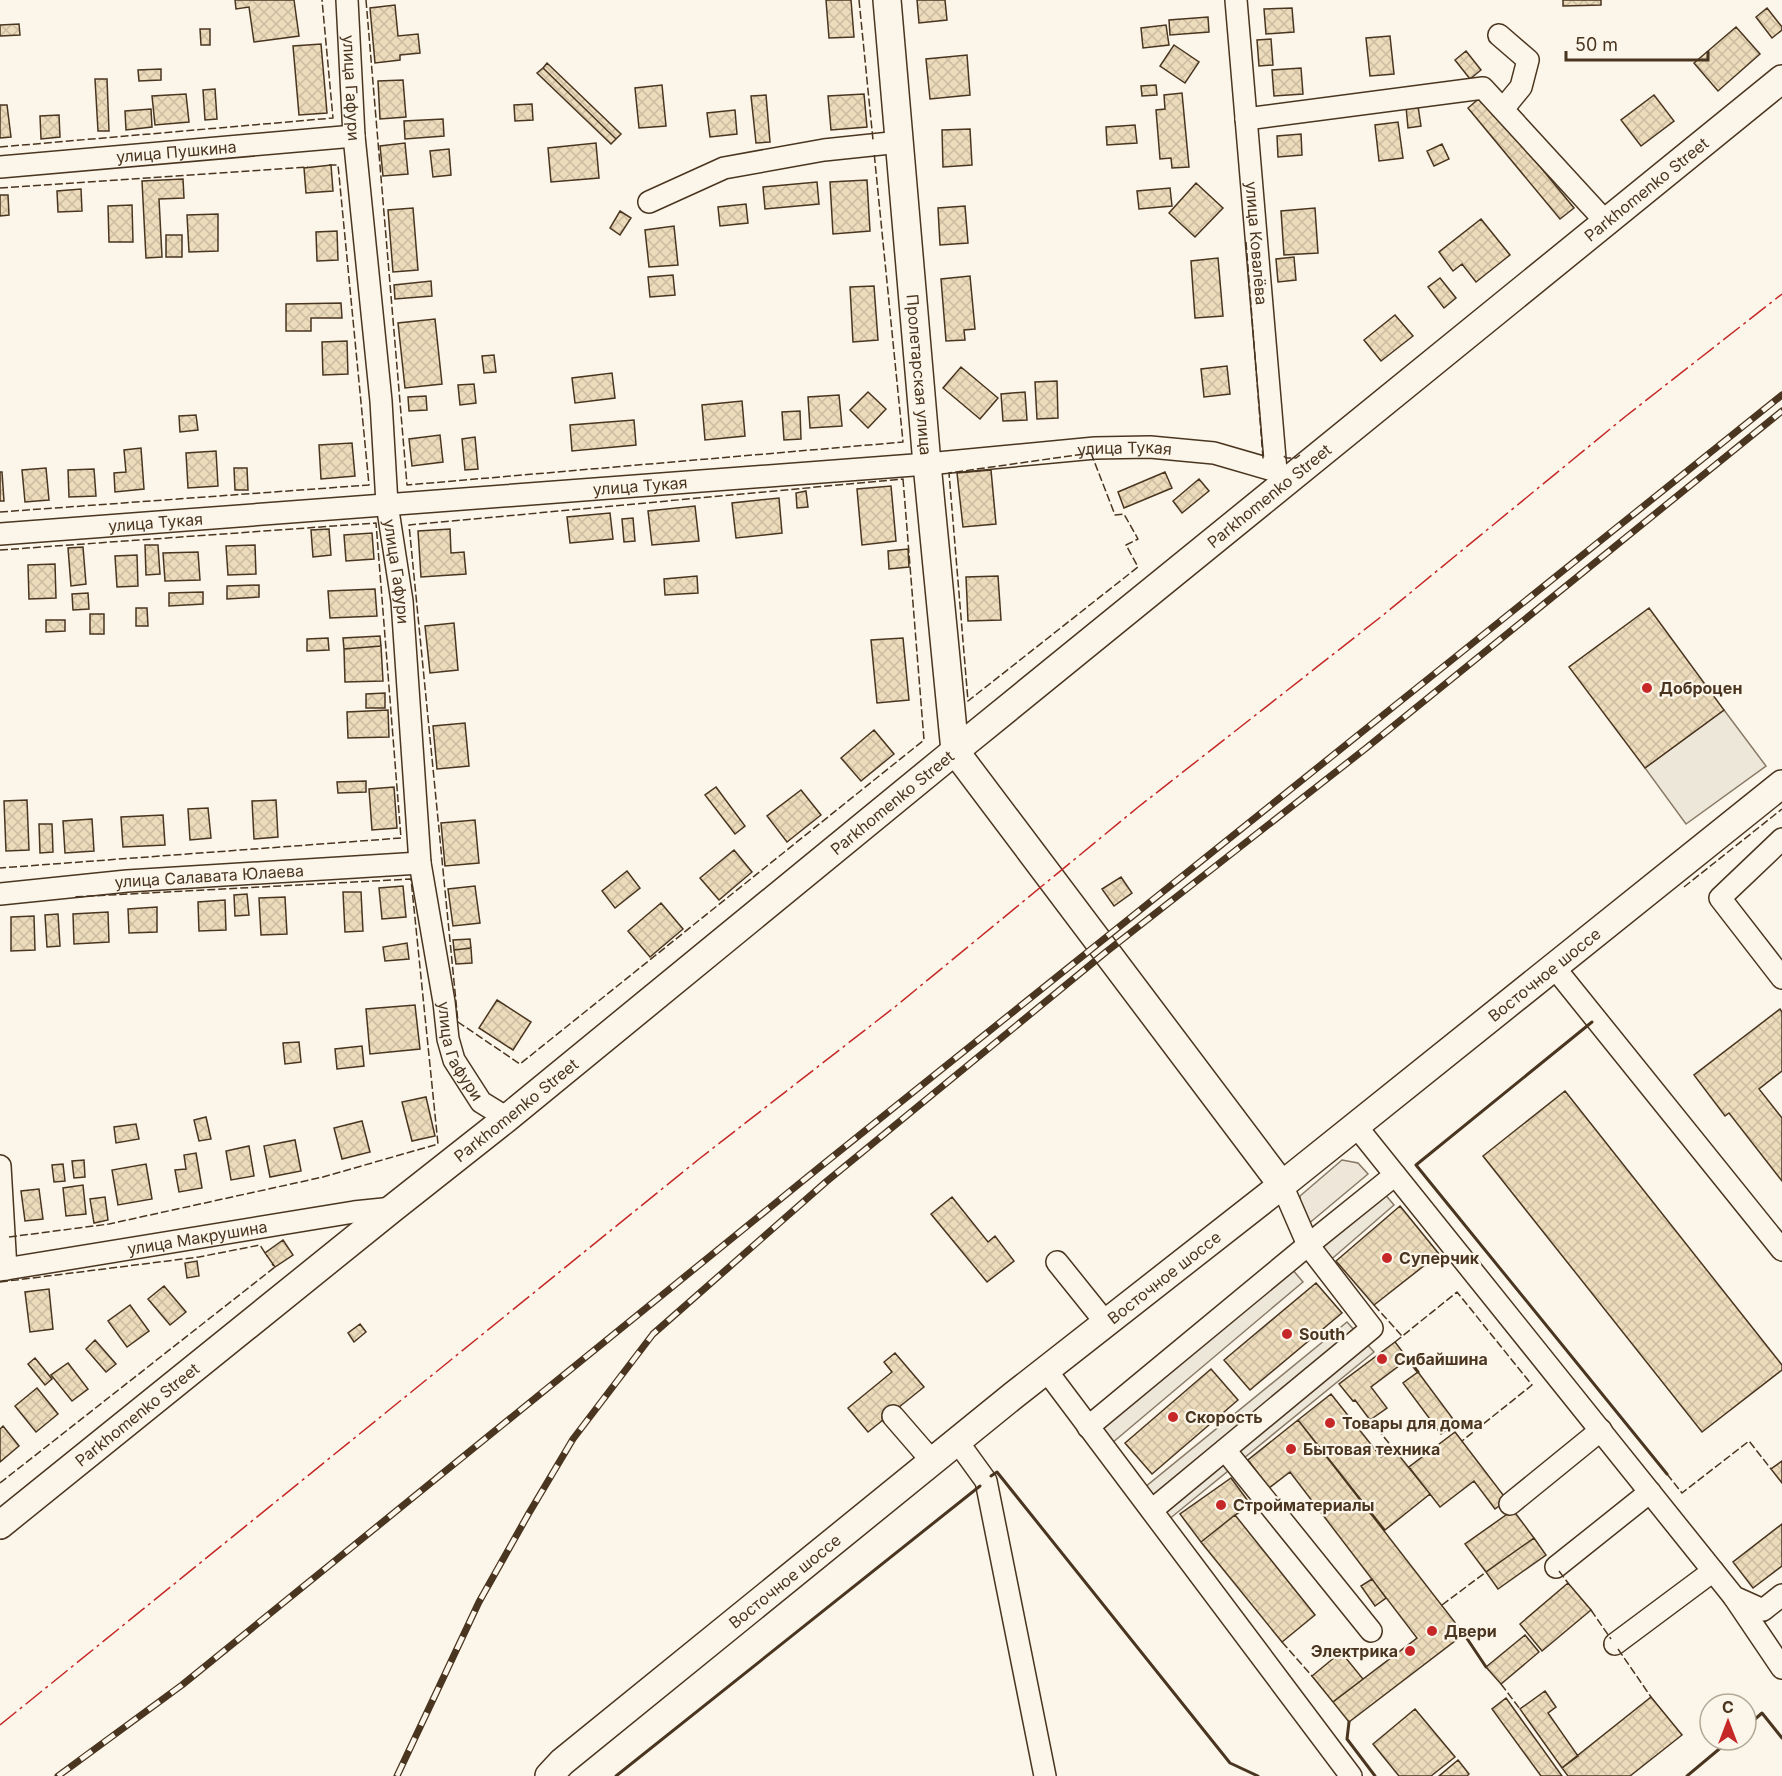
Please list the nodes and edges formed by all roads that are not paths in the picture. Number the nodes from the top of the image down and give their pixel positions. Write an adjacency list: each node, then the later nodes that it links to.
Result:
1 (347, 0): 8 (street, улица Гафури)
2 (887, 0): 9 (main road, Пролетарская улица)
3 (1236, 0): 7 (street, улица Ковалёва)
4 (1499, 35): 6 (street)
5 (1782, 79): 12 (main road, Parkhomenko Street)
6 (1503, 109): 7 (street); 12 (street)
7 (1246, 118): 14 (street, улица Ковалёва)
8 (354, 136): 10 (street, улица Пушкина); 15 (street, улица Гафури)
9 (900, 142): 11 (street); 13 (main road, Пролетарская улица)
10 (0, 168)
11 (649, 202)
12 (1606, 222): 14 (main road, Parkhomenko Street)
13 (927, 464): 14 (street, улица Тукая); 15 (street, улица Тукая); 17 (main road, Пролетарская улица)
14 (1281, 478): 17 (main road, Parkhomenko Street)
15 (387, 504): 16 (street, улица Тукая); 20 (street, улица Гафури)
16 (0, 534)
17 (955, 751): 24 (main road, Parkhomenko Street); 28 (main road)
18 (1782, 784): 22 (main road, Восточное шоссе)
19 (1782, 839): 23 (street)
20 (420, 863): 21 (street, улица Салавата Юлаева); 24 (street, улица Гафури)
21 (0, 894)
22 (1554, 967): 25 (main road, Восточное шоссе); 31 (street)
23 (1782, 978)
24 (507, 1118): 29 (main road, Parkhomenko Street)
25 (1356, 1126): 27 (street); 28 (main road, Восточное шоссе)
26 (0, 1166): 33 (street)
27 (1395, 1175): 30 (street); 38 (street)
28 (1282, 1185): 30 (street); 34 (main road, Восточное шоссе)
29 (393, 1208): 33 (street, улица Макрушина); 45 (main road, Parkhomenko Street)
30 (1308, 1245): 37 (street); 40 (street)
31 (1782, 1250)
32 (1057, 1262): 34 (street)
33 (3, 1270)
34 (1106, 1323): 35 (main road, Восточное шоссе)
35 (1046, 1370): 37 (street); 39 (main road, Восточное шоссе)
36 (893, 1416): 41 (street)
37 (1088, 1427): 44 (street)
38 (1601, 1431): 42 (street); 43 (street)
39 (957, 1441): 41 (main road, Восточное шоссе); 54 (street)
40 (1225, 1450): 44 (street); 50 (street)
41 (932, 1461): 53 (main road, Восточное шоссе)
42 (1650, 1492): 46 (street); 47 (street)
43 (1510, 1504)
44 (1152, 1510): 55 (street)
45 (0, 1525)
46 (1556, 1567)
47 (1713, 1571): 49 (street); 51 (street)
48 (1782, 1595): 49 (street)
49 (1734, 1597): 52 (street)
50 (1371, 1631)
51 (1615, 1644)
52 (1782, 1668)
53 (549, 1776)
54 (1045, 1776)
55 (1351, 1776)

